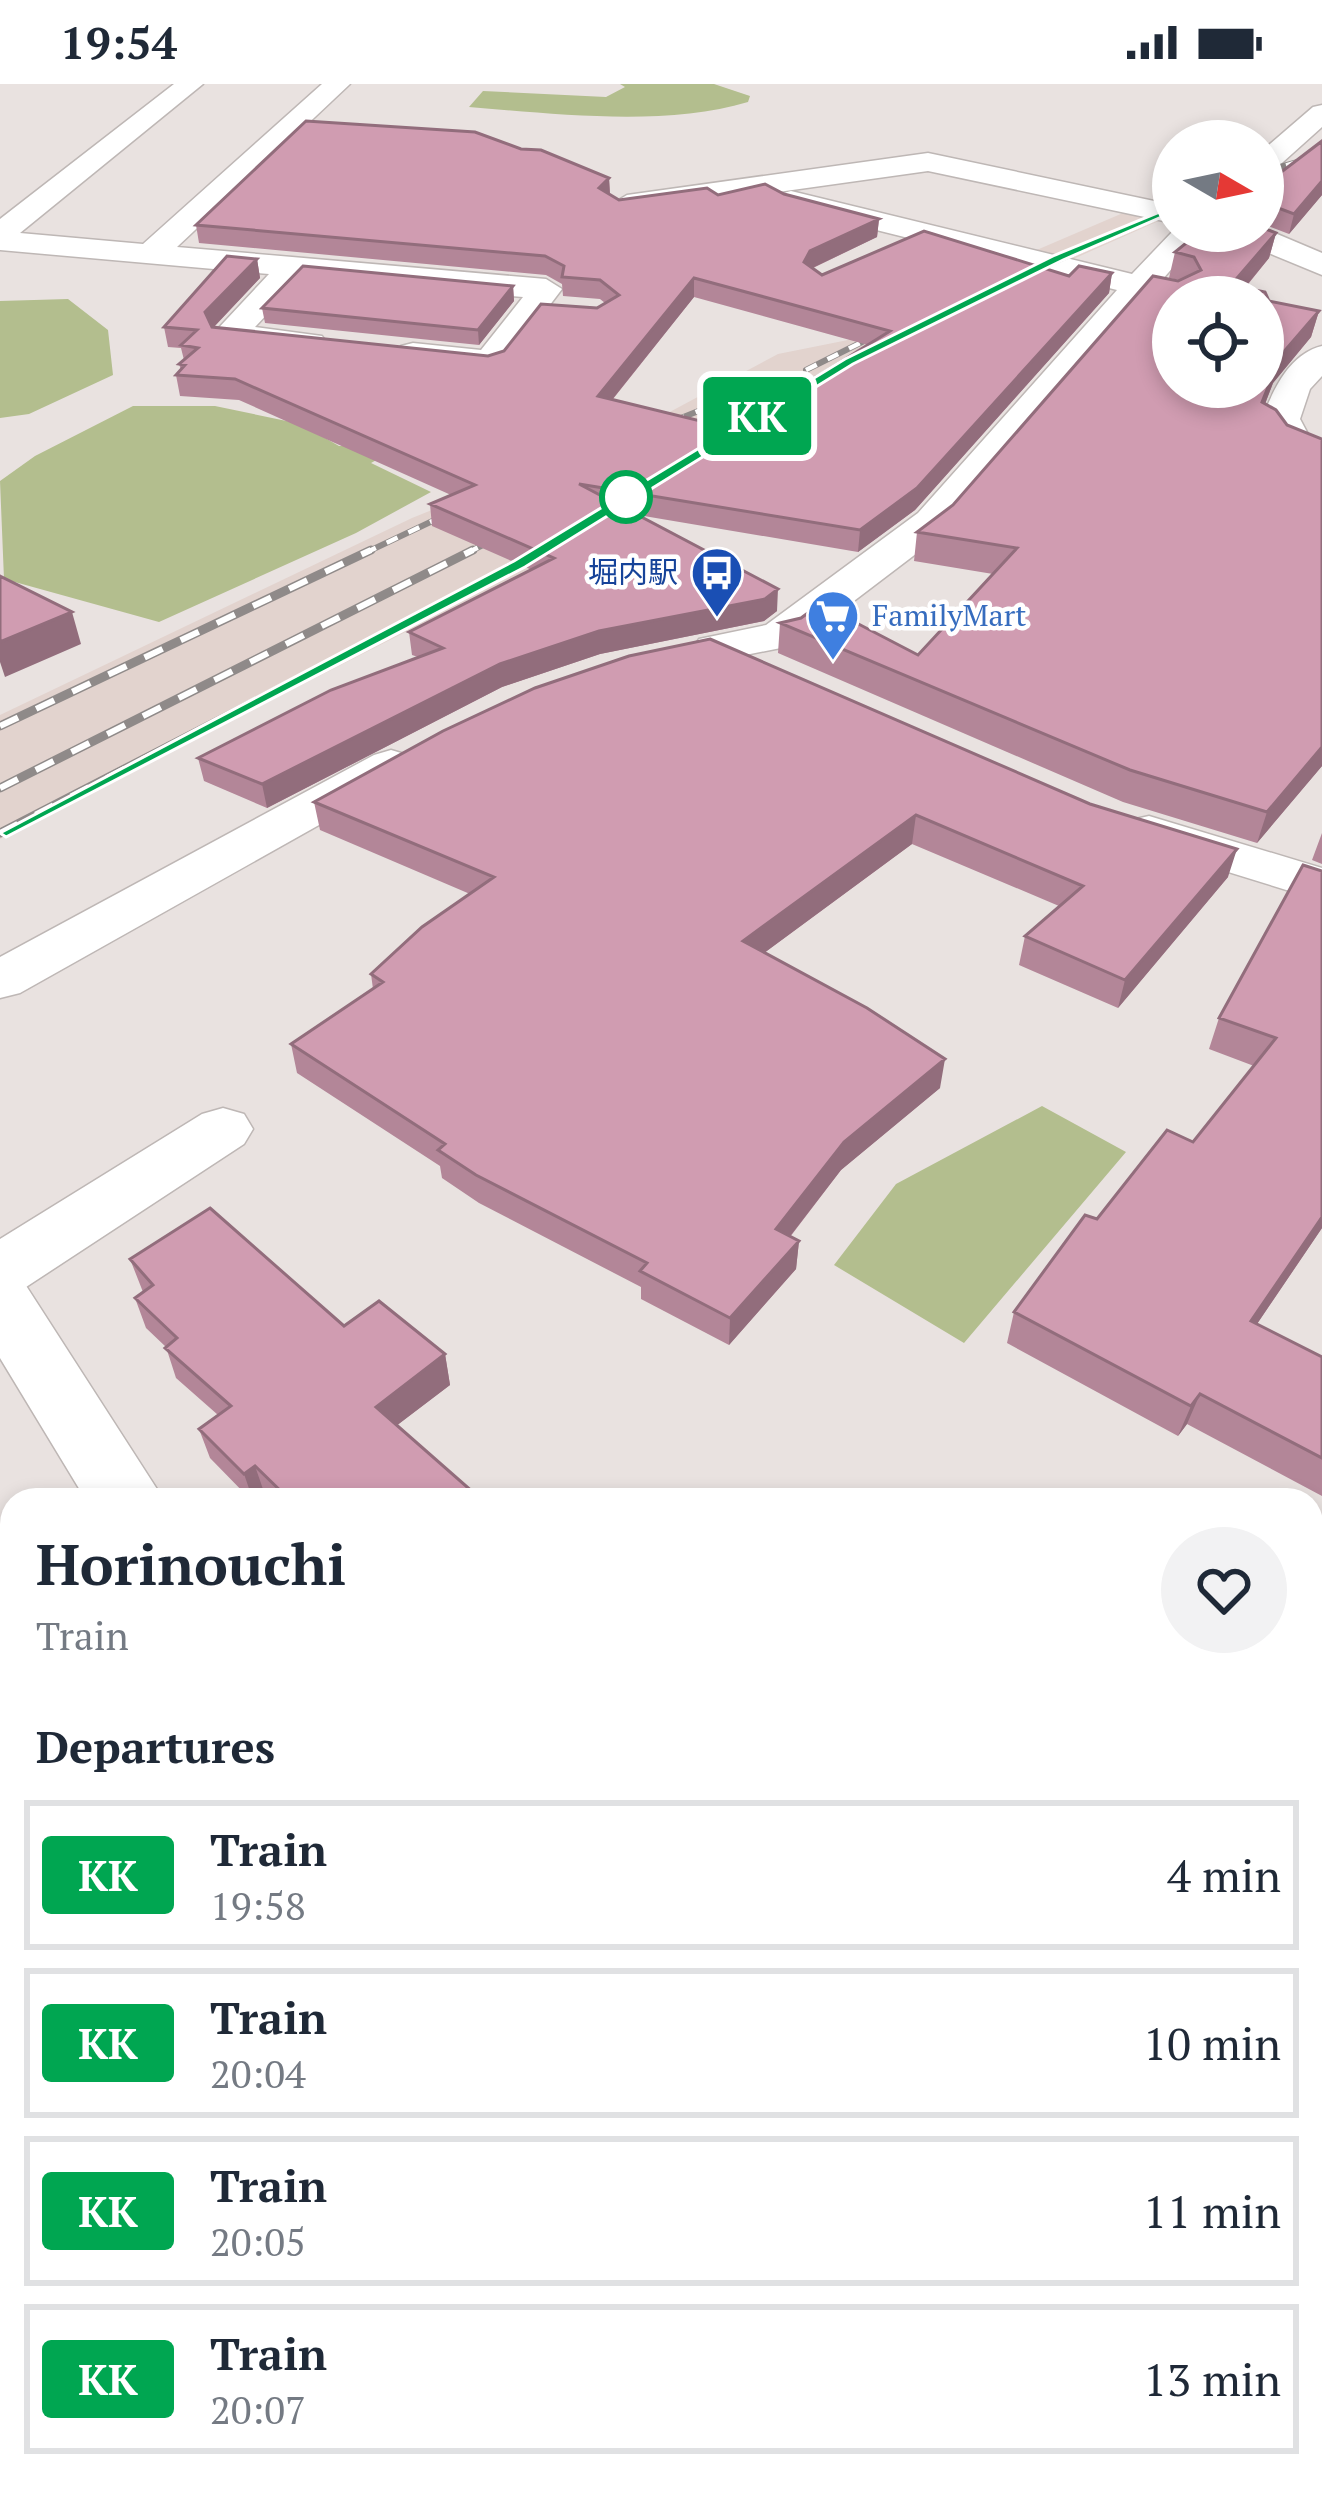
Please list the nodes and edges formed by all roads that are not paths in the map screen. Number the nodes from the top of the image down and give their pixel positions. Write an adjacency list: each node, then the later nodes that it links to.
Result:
1 (190, 84): 10 (street)
2 (337, 84): 13 (street)
3 (1322, 113): 4 (street)
4 (1284, 146)
5 (1018, 183): 6 (street); 8 (street); 9 (street)
6 (765, 186): 7 (street); 9 (street)
7 (619, 206)
8 (1152, 210)
9 (920, 235): 14 (street); 17 (street)
10 (0, 237): 13 (street)
11 (1284, 249): 15 (street)
12 (1171, 252): 17 (street)
13 (152, 253): 16 (street)
14 (881, 253)
15 (1322, 265)
16 (295, 266): 19 (street); 21 (street)
17 (1139, 286): 18 (street); 25 (street)
18 (1152, 289)
19 (531, 308): 20 (street); 21 (street)
20 (576, 311)
21 (307, 343): 23 (street)
22 (1322, 356): 24 (street)
23 (280, 372)
24 (1322, 456)
25 (783, 680)
26 (427, 745): 29 (street)
27 (1103, 817): 28 (street)
28 (1322, 885)
29 (4, 969)
30 (223, 1129): 31 (street)
31 (0, 1271)
32 (0, 1299): 33 (street)
33 (119, 1488)

